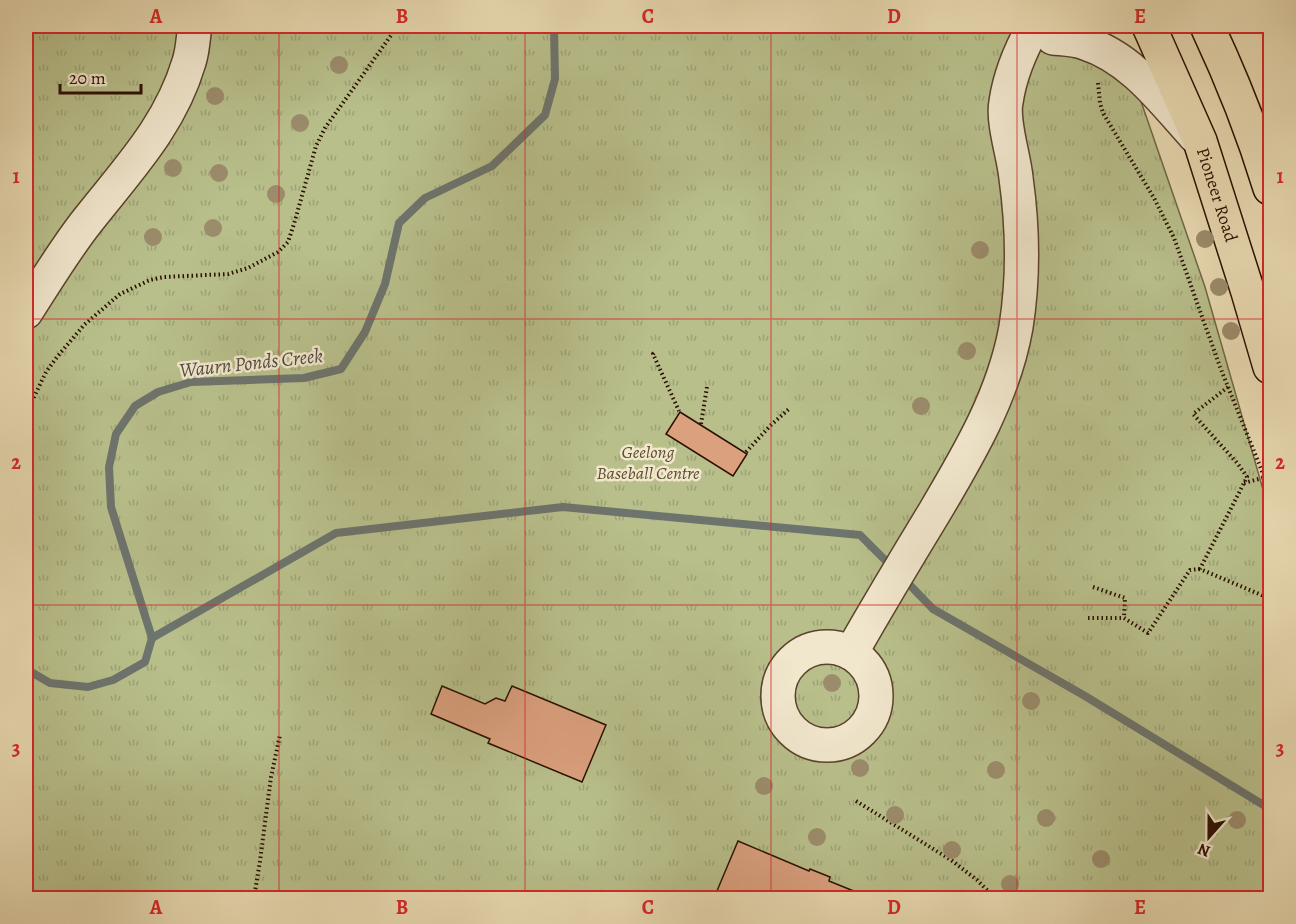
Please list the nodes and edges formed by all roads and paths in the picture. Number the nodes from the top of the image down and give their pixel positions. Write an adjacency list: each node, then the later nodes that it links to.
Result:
1 (195, 26): 14 (lane)
2 (395, 26): 21 (path)
3 (966, 26): 4 (path)
4 (977, 26)
5 (1019, 26): 10 (lane)
6 (1149, 26): 11 (main road, Pioneer Road)
7 (1207, 26): 13 (main road)
8 (1049, 30): 9 (lane); 10 (lane); 12 (lane)
9 (1110, 53): 11 (lane); 18 (path)
10 (1005, 103): 12 (lane)
11 (1200, 141): 16 (main road, Pioneer Road)
12 (1014, 163): 32 (lane)
13 (1270, 189)
14 (26, 312)
15 (654, 353): 20 (path)
16 (1270, 367)
17 (707, 387): 22 (path)
18 (1228, 387): 24 (path); 25 (path)
19 (789, 409): 23 (path)
20 (679, 411)
21 (26, 414)
22 (701, 424)
23 (746, 452)
24 (1266, 477): 25 (path); 26 (path)
25 (1244, 483): 27 (path)
26 (1270, 491)
27 (1200, 569): 29 (path); 31 (path)
28 (1093, 587): 31 (path)
29 (1270, 602)
30 (1088, 618): 31 (path)
31 (1124, 618)
32 (851, 654)
33 (280, 735): 35 (path)
34 (856, 801): 36 (path)
35 (254, 898)
36 (995, 898)

